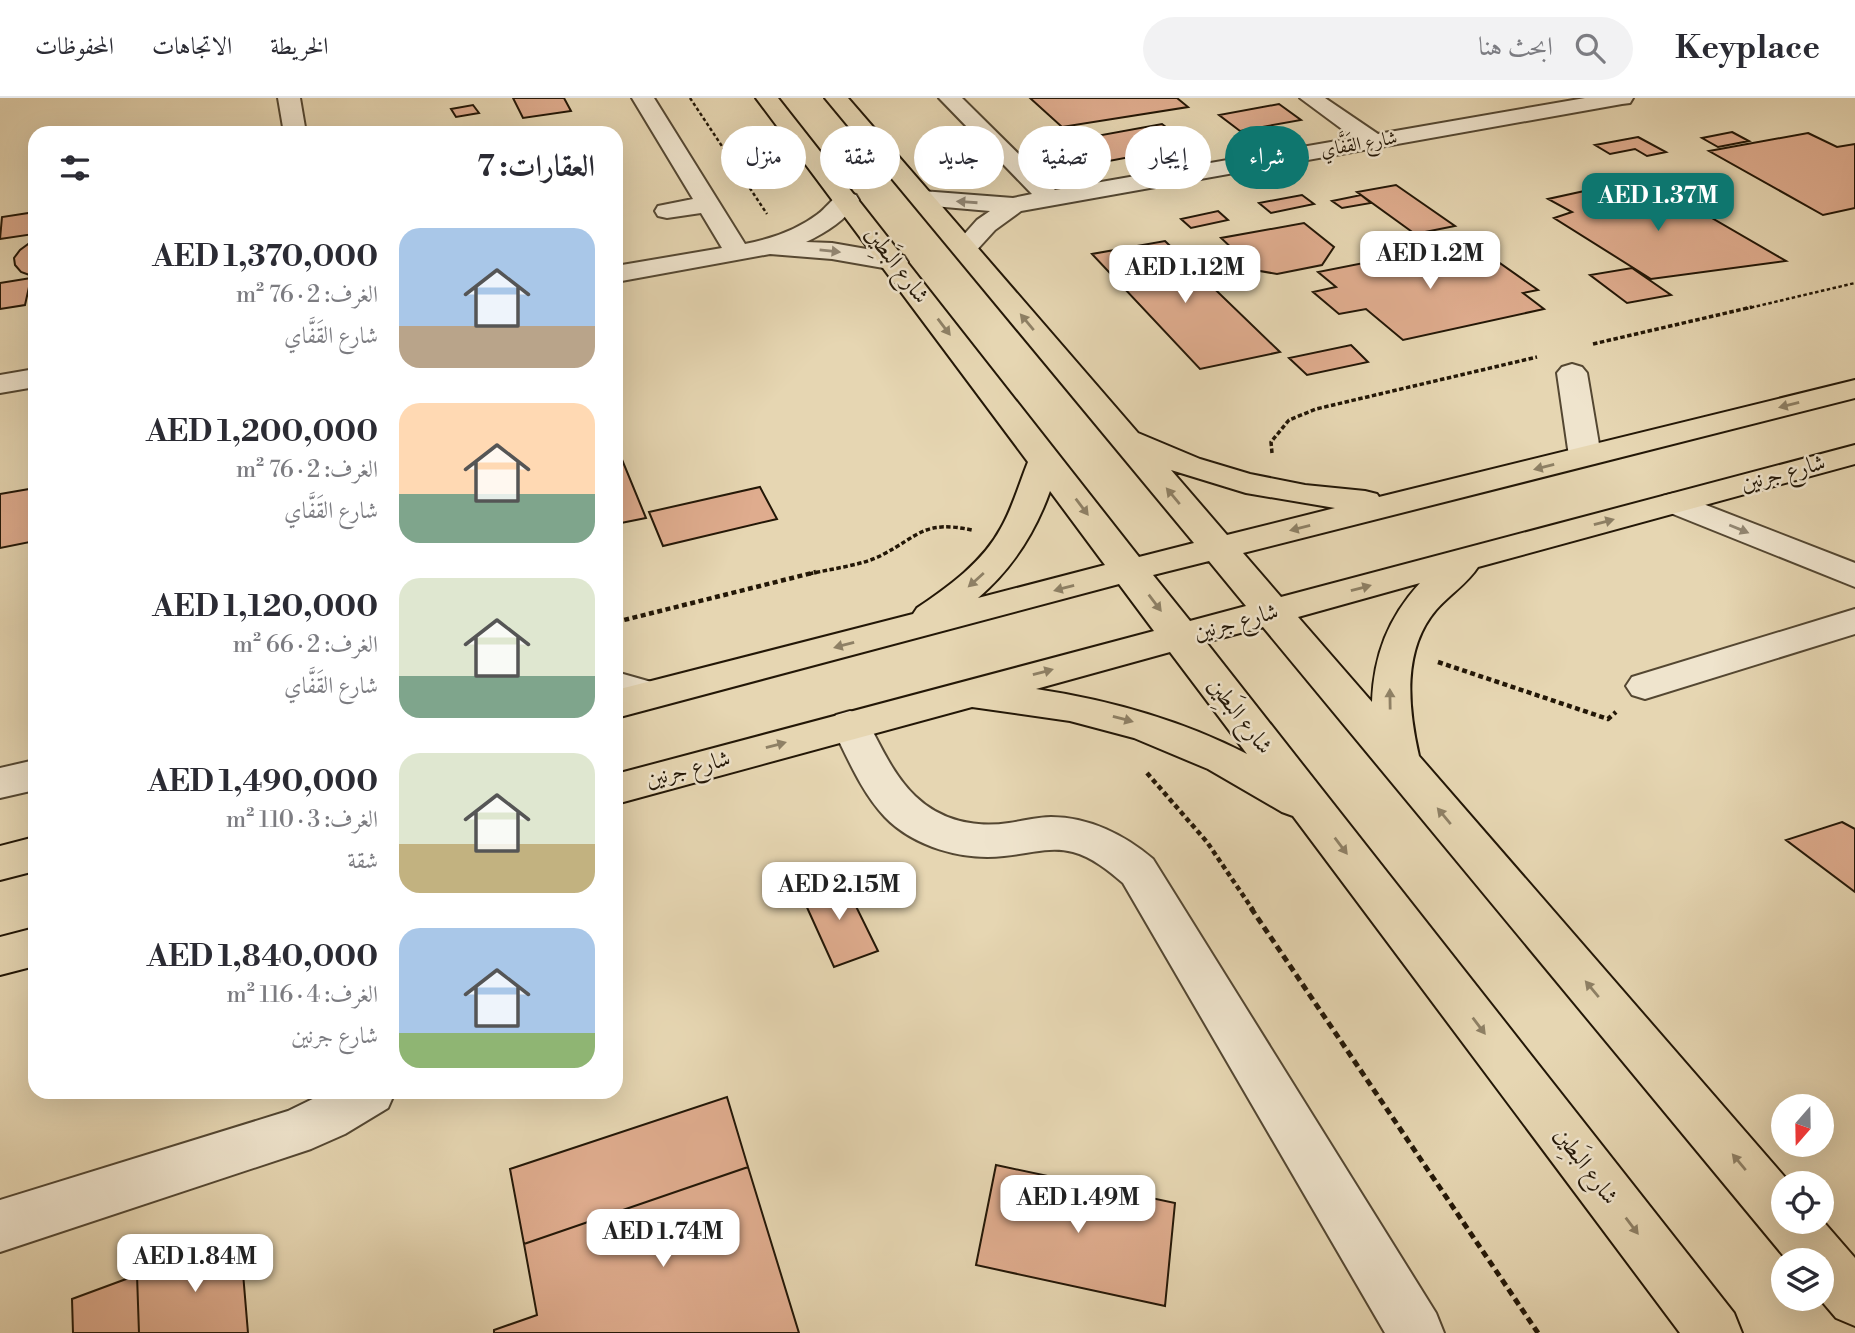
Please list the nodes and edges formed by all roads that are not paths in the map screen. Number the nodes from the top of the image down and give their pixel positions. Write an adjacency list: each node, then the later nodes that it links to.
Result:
1 (289, 98): 8 (street)
2 (643, 98): 13 (street)
3 (767, 98): 12 (main road, شارع البَطِين)
4 (836, 98): 10 (main road)
5 (950, 98): 11 (street)
6 (1311, 98): 9 (street)
7 (1622, 98): 9 (street, شارع القَفَّاي)
8 (294, 126)
9 (1374, 142): 11 (street, شارع القَفَّاي)
10 (922, 198): 14 (street, شارع القَفَّاي, one-way to 10); 17 (main road)
11 (1050, 199): 14 (street, شارع القَفَّاي)
12 (847, 200): 16 (street); 19 (main road, شارع البَطِين)
13 (708, 204): 15 (street); 18 (street)
14 (1013, 205): 17 (street, شارع القَفَّاي)
15 (667, 211)
16 (775, 245): 18 (street); 19 (street, one-way to 19)
17 (965, 248): 25 (main road, one-way to 17)
18 (738, 253): 20 (street)
19 (895, 262): 28 (main road, شارع البَطِين, one-way to 28)
20 (623, 273)
21 (1572, 373): 27 (street)
22 (28, 379): 23 (street)
23 (0, 384)
24 (1855, 389): 27 (main road, one-way to 27)
25 (1120, 433): 29 (main road); 31 (main road, one-way to 25)
26 (1855, 454): 30 (main road, شارع جرنين)
27 (1585, 456): 29 (main road, one-way to 29)
28 (1045, 458): 33 (main road, شارع البَطِين, one-way to 33); 37 (main road, one-way to 37)
29 (1402, 502): 31 (main road, one-way to 31)
30 (1675, 503): 32 (main road, شارع جرنين, one-way to 30); 34 (street, one-way to 34)
31 (1218, 548): 33 (main road); 35 (main road)
32 (1469, 559): 35 (main road, شارع جرنين, one-way to 32); 43 (main road, one-way to 32)
33 (1130, 570): 37 (main road, one-way to 37); 38 (main road, شارع البَطِين, one-way to 38)
34 (1855, 576)
35 (1272, 612): 38 (main road, شارع جرنين); 43 (main road)
36 (1855, 621): 39 (street)
37 (912, 627): 40 (main road, one-way to 40)
38 (1180, 636): 41 (main road, شارع جرنين, one-way to 38); 47 (main road, شارع البَطِين)
39 (1645, 686)
40 (627, 695)
41 (959, 695): 42 (main road, شارع جرنين); 47 (main road, one-way to 47)
42 (850, 725): 46 (main road, شارع جرنين, one-way to 42); 57 (street)
43 (1402, 766): 53 (main road, one-way to 43)
44 (28, 777): 45 (street)
45 (0, 783)
46 (623, 787)
47 (1316, 814): 58 (main road, شارع البَطِين, one-way to 58)
48 (28, 856): 49 (main road)
49 (0, 863)
50 (28, 949): 51 (main road)
51 (0, 956)
52 (359, 1099): 54 (street)
53 (1771, 1200)
54 (0, 1226)
55 (1799, 1234): 56 (main road)
56 (1855, 1299)
57 (1416, 1333)
58 (1714, 1333)

